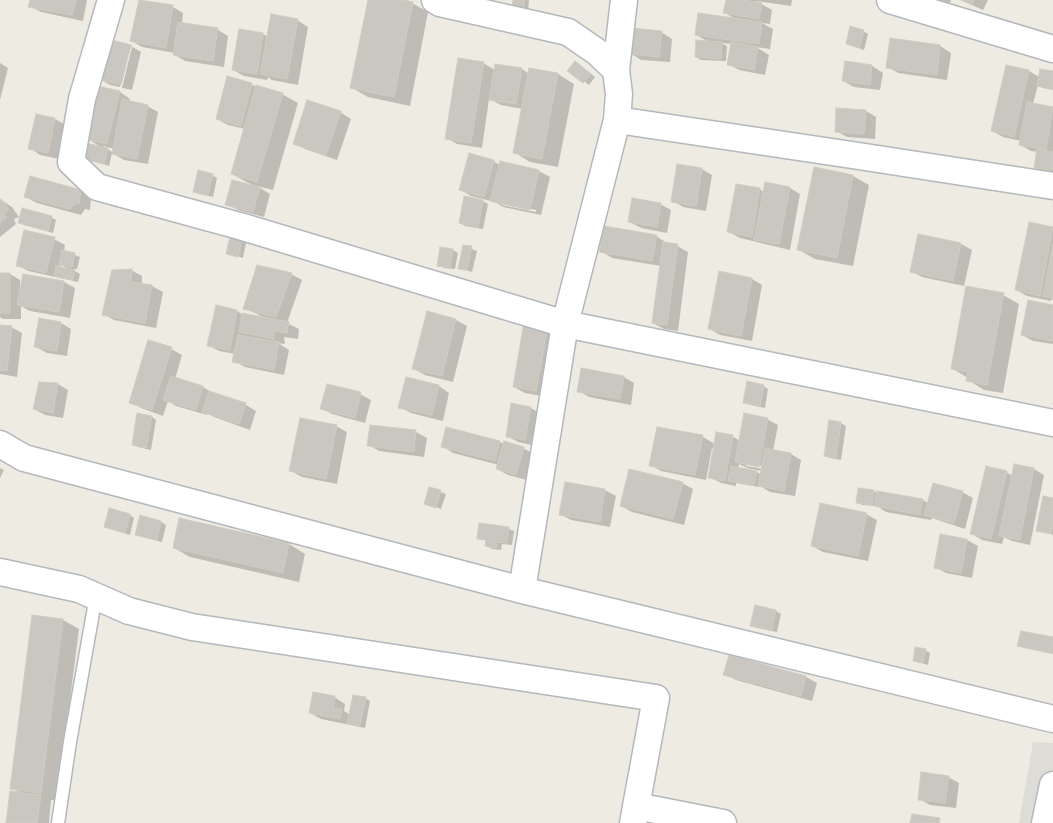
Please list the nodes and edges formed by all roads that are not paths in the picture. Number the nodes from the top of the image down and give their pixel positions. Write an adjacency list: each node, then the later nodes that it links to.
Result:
1 (111, 0): 9 (street)
2 (435, 0): 6 (street)
3 (624, 0): 6 (street)
4 (890, 0): 5 (street)
5 (1053, 49)
6 (616, 70): 7 (street)
7 (617, 120): 8 (street); 9 (street)
8 (1053, 186)
9 (565, 324): 10 (street); 13 (street)
10 (1053, 423)
11 (0, 444): 13 (street)
12 (0, 572): 14 (street)
13 (522, 590): 15 (street)
14 (96, 596): 17 (street); 18 (lane)
15 (1053, 719)
16 (1053, 785): 20 (street)
17 (634, 814): 19 (street)
18 (58, 823)
19 (723, 823)
20 (1045, 823)

